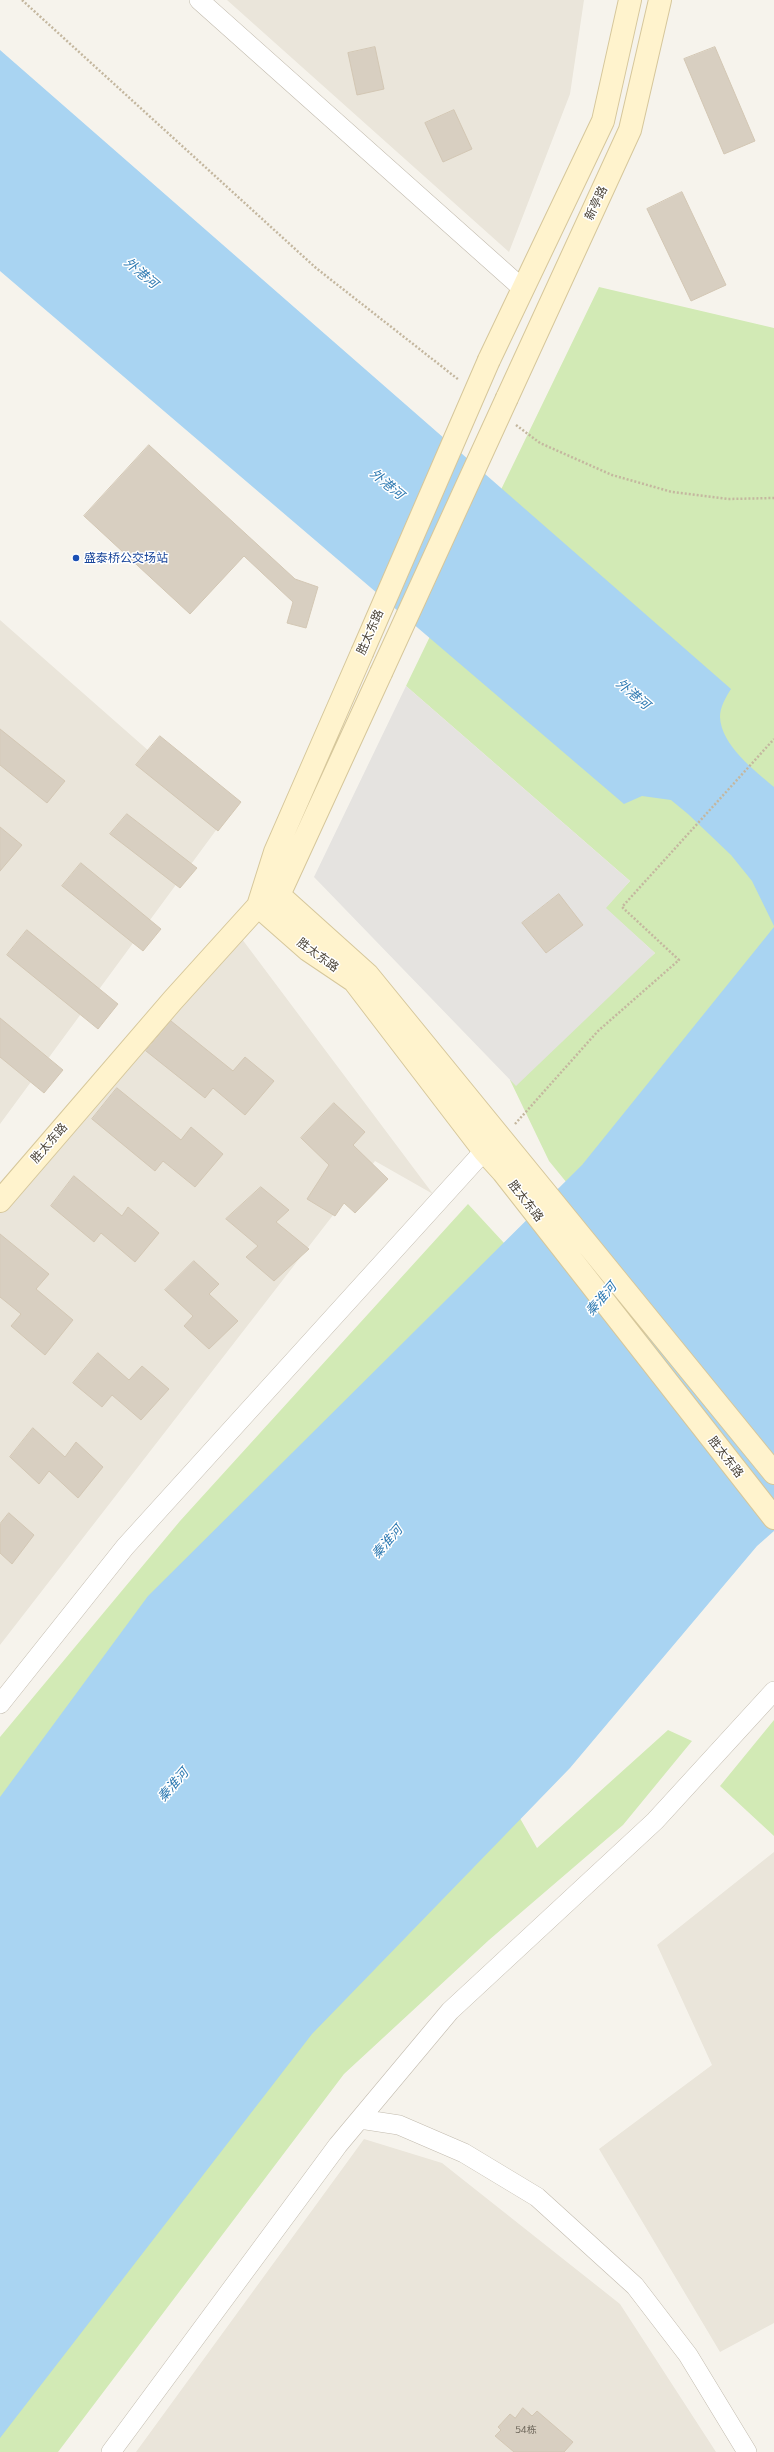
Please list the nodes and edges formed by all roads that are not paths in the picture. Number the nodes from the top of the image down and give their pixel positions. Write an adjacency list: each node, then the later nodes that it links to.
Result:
1 (199, 0): 4 (street)
2 (630, 0): 4 (main road)
3 (660, 0): 5 (main road, 新亭路, bridge)
4 (523, 290): 6 (main road, 胜太东路, bridge)
5 (279, 895): 6 (main road, 胜太东路); 7 (main road, 胜太东路)
6 (258, 906): 8 (main road, 胜太东路); 9 (main road, 胜太东路)
7 (510, 1146): 8 (street); 10 (main road, 胜太东路)
8 (484, 1151): 11 (main road, 胜太东路); 13 (street)
9 (0, 1201)
10 (774, 1473)
11 (774, 1518)
12 (774, 1691): 14 (street)
13 (0, 1704)
14 (360, 2119): 15 (street); 16 (street)
15 (111, 2452)
16 (747, 2452)

